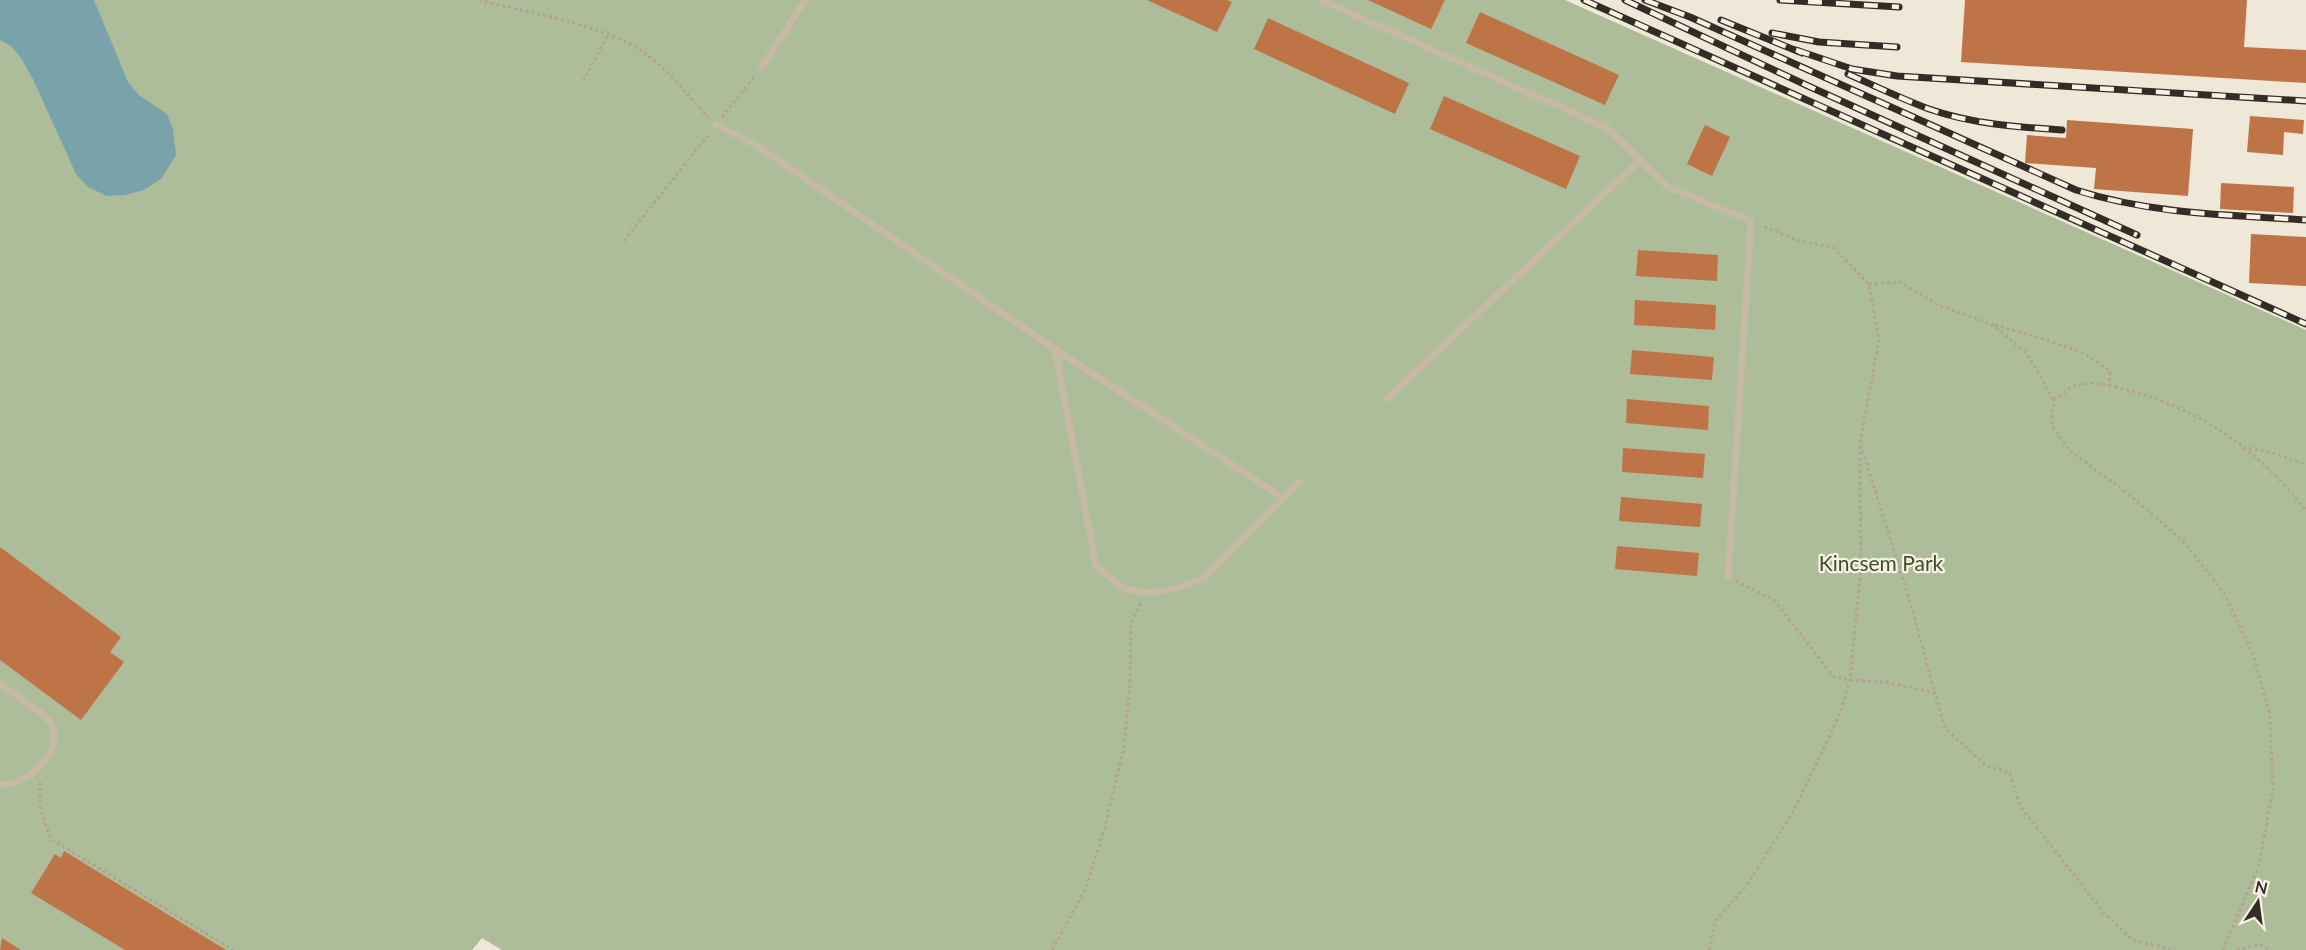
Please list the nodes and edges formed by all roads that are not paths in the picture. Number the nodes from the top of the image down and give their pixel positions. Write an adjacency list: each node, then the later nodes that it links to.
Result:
1 (805, 0): 3 (lane)
2 (1321, 0): 5 (lane)
3 (762, 67)
4 (716, 125): 6 (lane)
5 (1640, 160): 7 (lane); 10 (lane)
6 (1055, 348): 9 (lane); 9 (lane)
7 (1387, 399)
8 (1299, 483): 9 (lane)
9 (1283, 498)
10 (1728, 576)
11 (0, 684): 12 (lane)
12 (0, 786)

